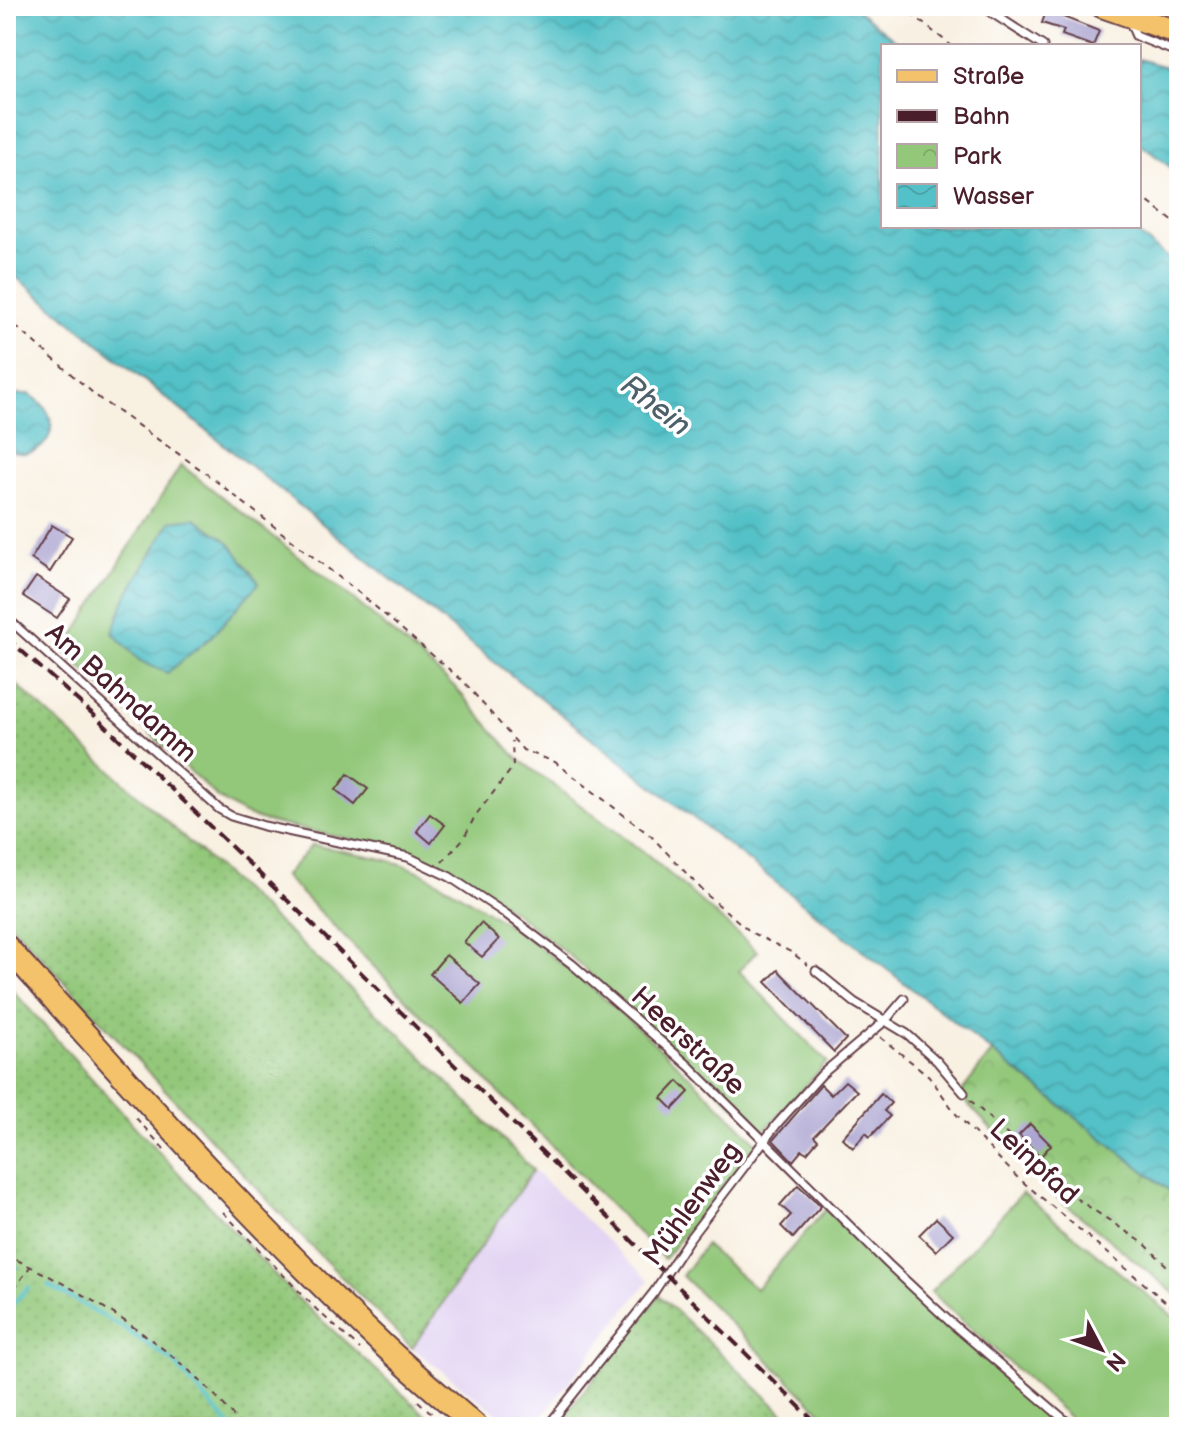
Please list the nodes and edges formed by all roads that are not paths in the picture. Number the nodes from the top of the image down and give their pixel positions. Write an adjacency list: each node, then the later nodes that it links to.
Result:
1 (995, 6): 5 (lane)
2 (1102, 6): 3 (main road)
3 (1127, 15): 4 (main road); 6 (lane)
4 (1179, 33)
5 (1040, 44)
6 (1179, 53)
7 (6, 617): 8 (lane, Am Bahndamm)
8 (208, 801): 14 (lane, Heerstraße)
9 (6, 946): 15 (main road)
10 (816, 971): 12 (lane)
11 (904, 999): 12 (lane, Mühlenweg)
12 (886, 1020): 13 (lane); 14 (lane, Mühlenweg)
13 (964, 1093)
14 (764, 1141): 16 (lane, Mühlenweg); 17 (lane, Heerstraße)
15 (477, 1427)
16 (547, 1427)
17 (1073, 1427)

